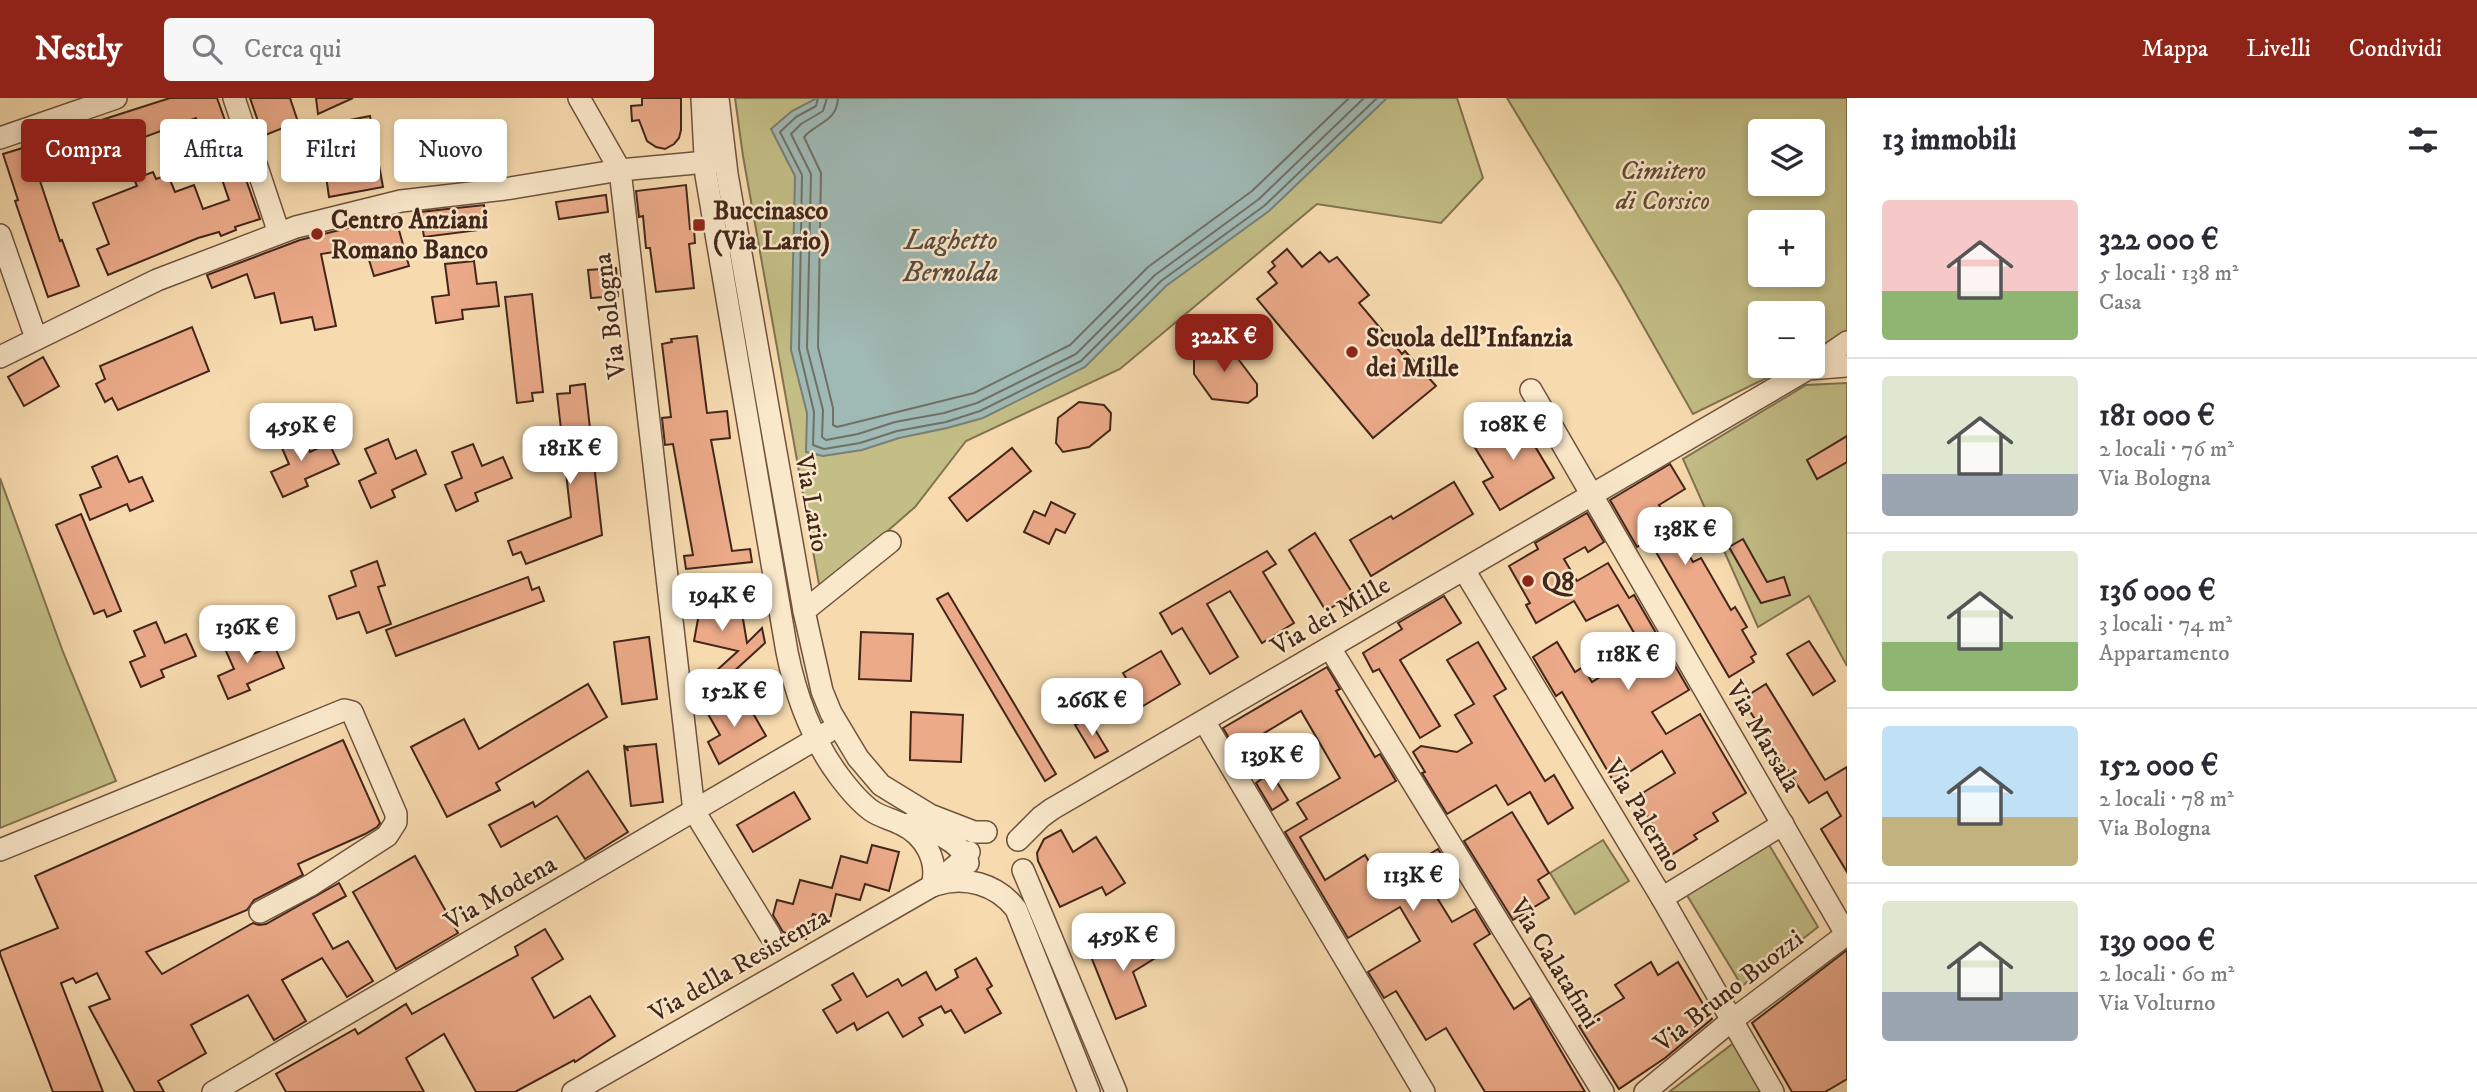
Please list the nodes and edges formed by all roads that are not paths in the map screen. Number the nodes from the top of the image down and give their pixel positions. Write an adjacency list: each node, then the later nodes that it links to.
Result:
1 (116, 98): 6 (street)
2 (234, 98): 9 (street)
3 (579, 98): 8 (street)
4 (702, 98): 7 (street, Via Lario)
5 (718, 98): 7 (street, Via Lario)
6 (0, 138)
7 (715, 161): 8 (street); 22 (street, Via Lario); 26 (street, Via Lario)
8 (620, 170): 9 (street); 27 (street, Via Bologna)
9 (286, 230): 11 (street)
10 (0, 235): 11 (street)
11 (36, 338): 13 (street)
12 (1847, 342): 14 (street, Via dei Mille)
13 (0, 357)
14 (1825, 357)
15 (1847, 366): 16 (street)
16 (1825, 368)
17 (1793, 378): 19 (street, Via dei Mille)
18 (1531, 390): 19 (street, Via Marsala)
19 (1591, 496): 21 (street, Via dei Mille); 29 (street, Via Marsala)
20 (891, 542): 22 (street)
21 (1464, 570): 23 (street, Via dei Mille); 37 (street, Via Palermo)
22 (804, 611): 25 (street, Via Lario)
23 (1330, 648): 24 (street, Via dei Mille); 47 (street, Via Calatafimi)
24 (1204, 721): 31 (street, Via dei Mille); 46 (street)
25 (838, 726): 26 (street, Via Modena); 30 (street, Via Lario)
26 (815, 739): 27 (street, Via Modena); 28 (street, Via Lario)
27 (694, 811): 40 (street, Via Bologna); 42 (street, Via Modena)
28 (894, 821): 33 (street, Via Lario); 35 (street, Via Lario)
29 (1783, 824): 37 (street, Via Marsala); 39 (street, Via Marsala)
30 (986, 832): 31 (street); 33 (street)
31 (1018, 840): 34 (street)
32 (0, 850): 38 (street)
33 (968, 857): 35 (street, Via della Resistenza); 36 (street)
34 (1023, 870): 36 (street); 45 (street)
35 (932, 886): 36 (street, Via della Resistenza); 43 (street, Via della Resistenza)
36 (987, 886): 44 (street)
37 (1662, 898): 41 (street, Via Palermo)
38 (260, 912)
39 (1846, 934): 41 (street, Via Bruno Buozzi)
40 (770, 935)
41 (1731, 1021): 48 (street, Via Bruno Buozzi); 49 (street, Via Palermo)
42 (213, 1092)
43 (573, 1092)
44 (1089, 1092)
45 (1116, 1092)
46 (1424, 1092)
47 (1603, 1092)
48 (1645, 1092)
49 (1773, 1092)

